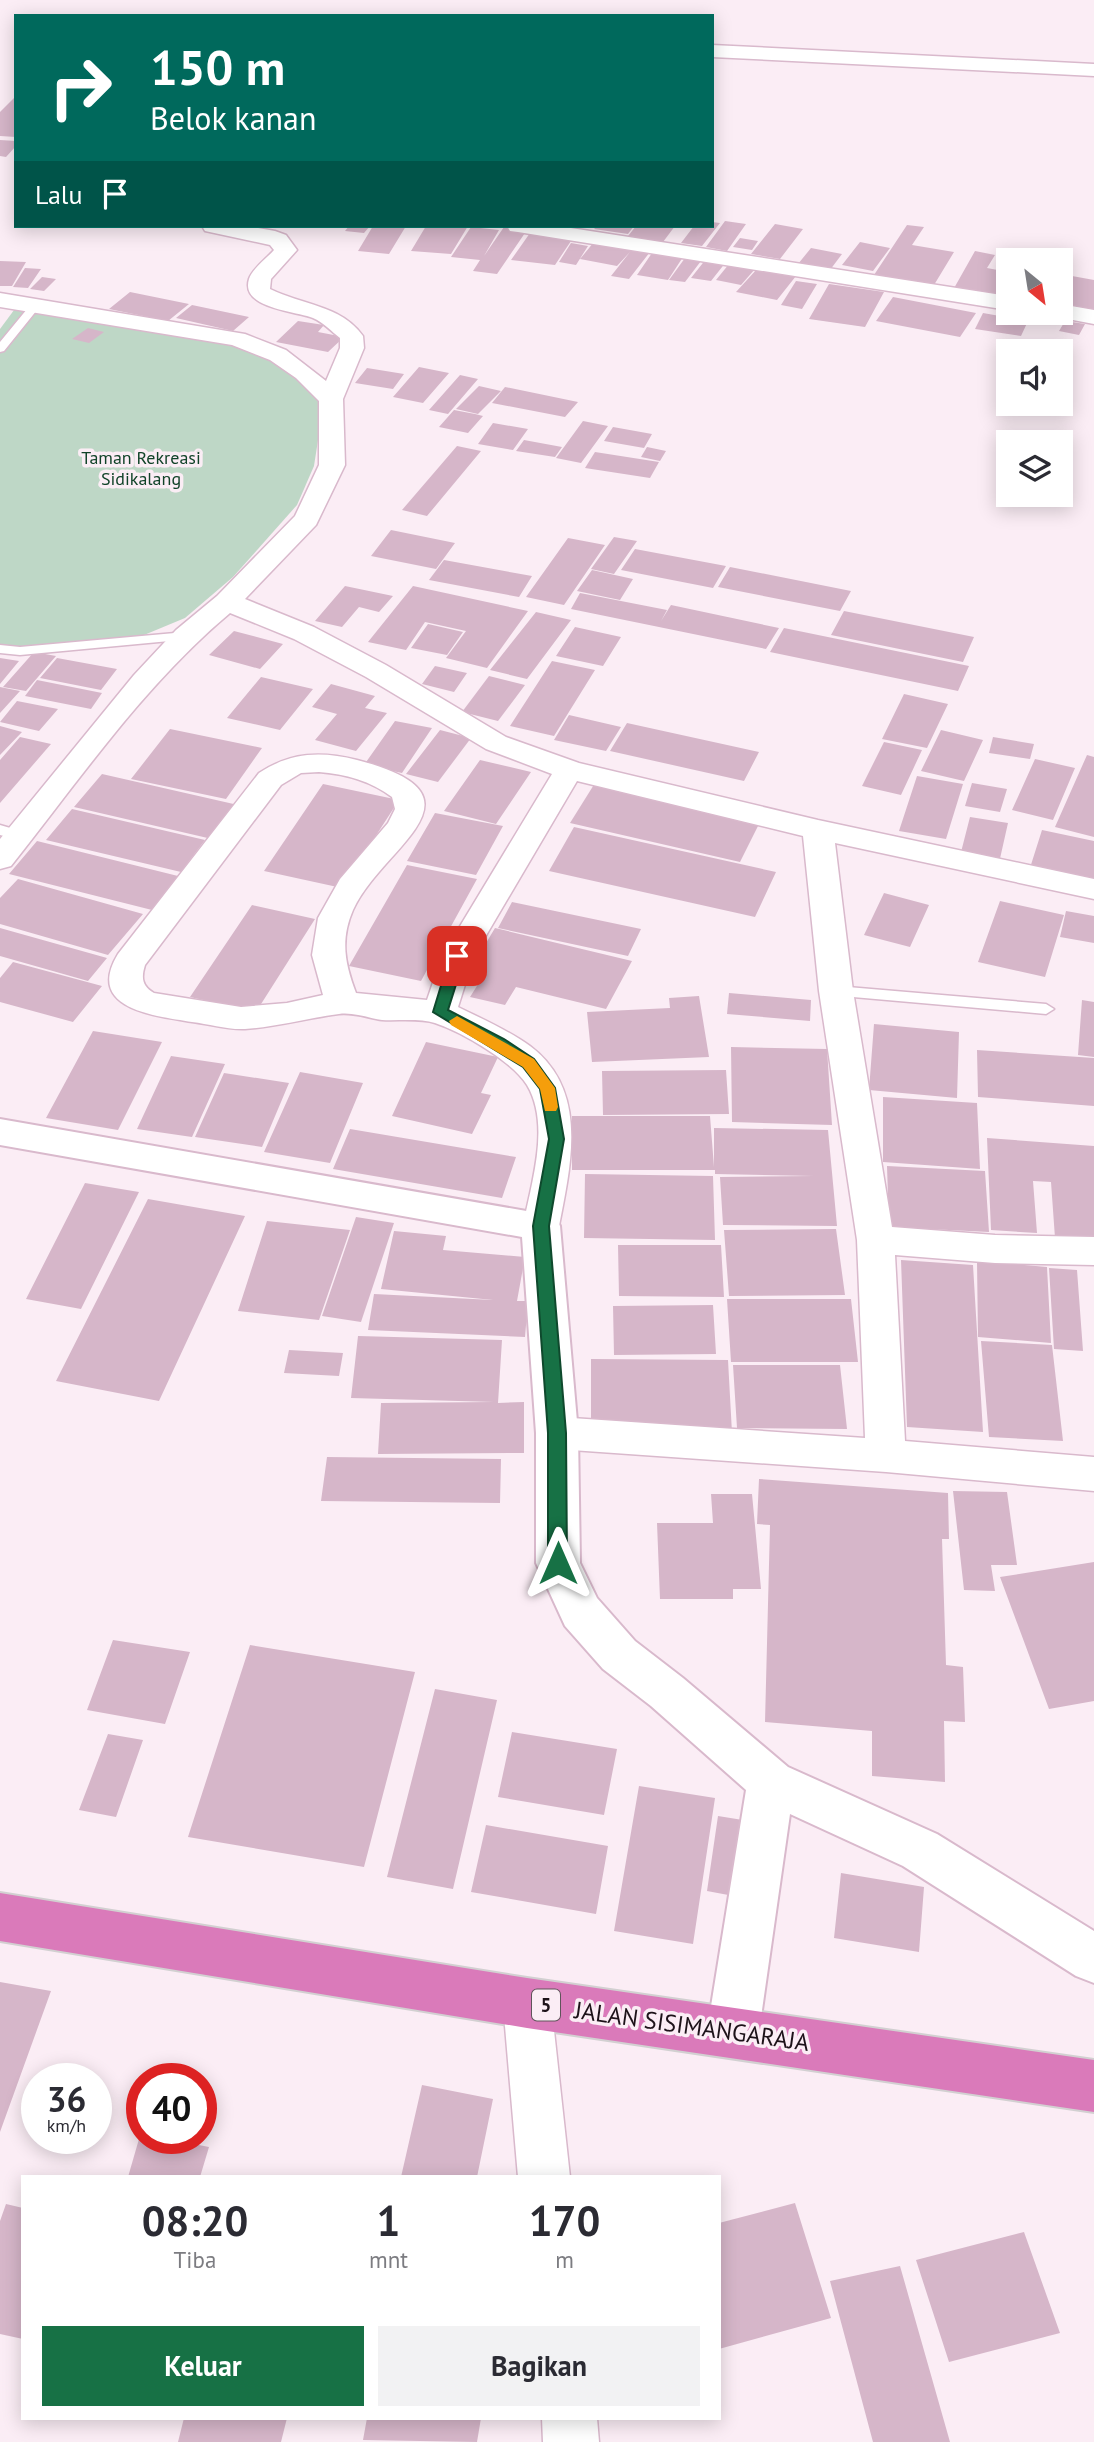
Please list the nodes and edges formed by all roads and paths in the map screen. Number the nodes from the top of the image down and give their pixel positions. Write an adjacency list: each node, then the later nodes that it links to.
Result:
1 (714, 51): 2 (street)
2 (1094, 70)
3 (222, 228): 11 (street)
4 (531, 228): 6 (street)
5 (0, 300): 7 (street)
6 (996, 301)
7 (36, 305): 10 (lane); 11 (street)
8 (1073, 314): 9 (street)
9 (1094, 317)
10 (0, 349)
11 (331, 399): 12 (street)
12 (227, 602): 13 (street); 15 (street)
13 (186, 636): 14 (lane); 17 (street)
14 (0, 649)
15 (569, 771): 16 (street); 23 (street)
16 (818, 830): 19 (street); 20 (street)
17 (9, 833): 18 (street)
18 (0, 859)
19 (1094, 888)
20 (836, 991): 22 (lane); 26 (street)
21 (342, 1002): 21 (street); 23 (street)
22 (1046, 1009)
23 (440, 1012): 25 (street)
24 (0, 1132): 25 (street)
25 (541, 1226): 28 (street)
26 (876, 1240): 27 (street); 29 (street)
27 (1094, 1251)
28 (557, 1433): 29 (street); 31 (street)
29 (886, 1456): 30 (street)
30 (1094, 1474)
31 (771, 1782): 33 (street); 35 (street)
32 (0, 1917): 34 (highway, JALAN SISIMANGARAJA / 5)
33 (1094, 1959)
34 (527, 2003): 35 (highway, JALAN SISIMANGARAJA / 5); 37 (street)
35 (733, 2031): 36 (highway, JALAN SISIMANGARAJA / 5)
36 (1094, 2086)
37 (544, 2175)
38 (569, 2420): 39 (street)
39 (571, 2442)

